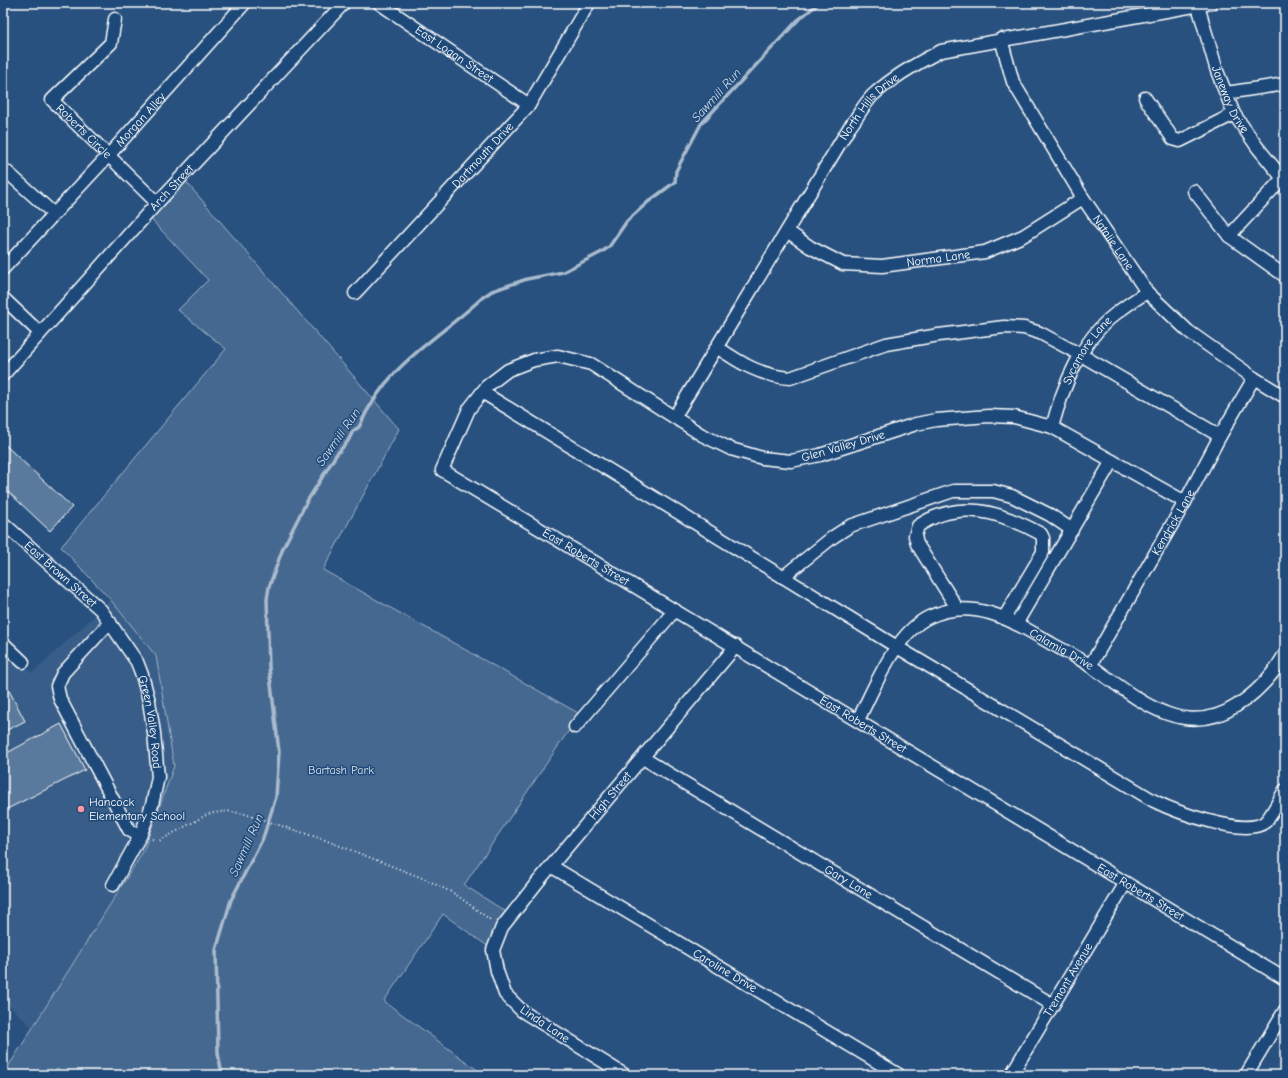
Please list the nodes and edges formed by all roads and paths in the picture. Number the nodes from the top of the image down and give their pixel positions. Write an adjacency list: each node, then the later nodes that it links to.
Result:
1 (344, 3): 19 (street, Arch Street)
2 (379, 3): 12 (street, East Logan Street)
3 (589, 3): 12 (street, Dartmouth Drive)
4 (1211, 3): 6 (street, North Hills Drive)
5 (244, 4): 14 (street, Morgan Alley)
6 (1198, 6): 8 (street, North Hills Drive); 10 (street, Janeway Drive)
7 (115, 19): 14 (street, Roberts Circle)
8 (1001, 39): 18 (street, Natalie Lane); 21 (street, North Hills Drive)
9 (1285, 84): 10 (street)
10 (1226, 93): 13 (street, Janeway Drive)
11 (1144, 98): 13 (street)
12 (529, 105): 26 (street, Dartmouth Drive)
13 (1234, 114): 16 (street, Janeway Drive)
14 (108, 156): 19 (street, Roberts Circle); 20 (street, Morgan Alley)
15 (6, 170): 20 (street)
16 (1284, 179): 22 (street)
17 (1194, 191): 22 (street)
18 (1083, 198): 21 (street, Norma Lane); 25 (street, Natalie Lane)
19 (157, 203): 28 (street, Arch Street)
20 (54, 214): 23 (street, Morgan Alley)
21 (787, 231): 29 (street, North Hills Drive)
22 (1229, 236): 24 (street)
23 (3, 269)
24 (1285, 276)
25 (1146, 292): 30 (street, Sycamore Lane); 32 (street, Natalie Lane)
26 (355, 293)
27 (3, 298): 28 (street)
28 (40, 333): 31 (street, Arch Street)
29 (717, 347): 30 (street); 35 (street, North Hills Drive)
30 (1082, 355): 36 (street, Sycamore Lane); 37 (street)
31 (3, 375)
32 (1254, 378): 34 (street, Natalie Lane); 37 (street, Kendrick Lane)
33 (482, 392): 35 (street, Glen Valley Drive); 39 (street, Glen Valley Drive); 43 (street)
34 (1285, 397)
35 (675, 416): 36 (street, Glen Valley Drive)
36 (1052, 427): 38 (street, Glen Valley Drive)
37 (1220, 436): 40 (street, Kendrick Lane)
38 (1112, 460): 40 (street, Glen Valley Drive); 42 (street)
39 (442, 470): 46 (street, East Roberts Street)
40 (1186, 502): 55 (street, Kendrick Lane)
41 (3, 523): 45 (street, East Brown Street)
42 (1072, 530): 43 (street); 49 (street)
43 (783, 577): 52 (street)
44 (957, 608): 47 (street, Calamia Drive); 47 (street); 52 (street, Calamia Drive)
45 (101, 610): 48 (street, Green Valley Road)
46 (675, 610): 51 (street, East Roberts Street); 57 (street)
47 (1004, 618): 49 (street, Calamia Drive)
48 (110, 622): 60 (street, Green Valley Road); 60 (street)
49 (1016, 624): 55 (street, Calamia Drive)
50 (3, 643): 54 (street)
51 (736, 646): 56 (street, East Roberts Street); 58 (street, High Street)
52 (897, 647): 56 (street, Calamia Drive); 59 (street)
53 (1285, 654): 55 (street, Calamia Drive)
54 (23, 662)
55 (1090, 666)
56 (858, 720): 62 (street, East Roberts Street)
57 (576, 727)
58 (643, 758): 61 (street, High Street); 67 (street, Gary Lane)
59 (1285, 790)
60 (140, 836): 63 (street, Green Valley Road); 64 (path)
61 (551, 866): 64 (street, High Street); 70 (street, Caroline Drive)
62 (1125, 884): 66 (street, East Roberts Street); 67 (street, Tremont Avenue)
63 (113, 885)
64 (502, 927): 65 (street, High Street)
65 (493, 950): 69 (street, Linda Lane)
66 (1285, 979)
67 (1053, 1005): 71 (street, Tremont Avenue)
68 (1285, 1010): 72 (street)
69 (625, 1075)
70 (899, 1075)
71 (1011, 1075)
72 (1246, 1075)

